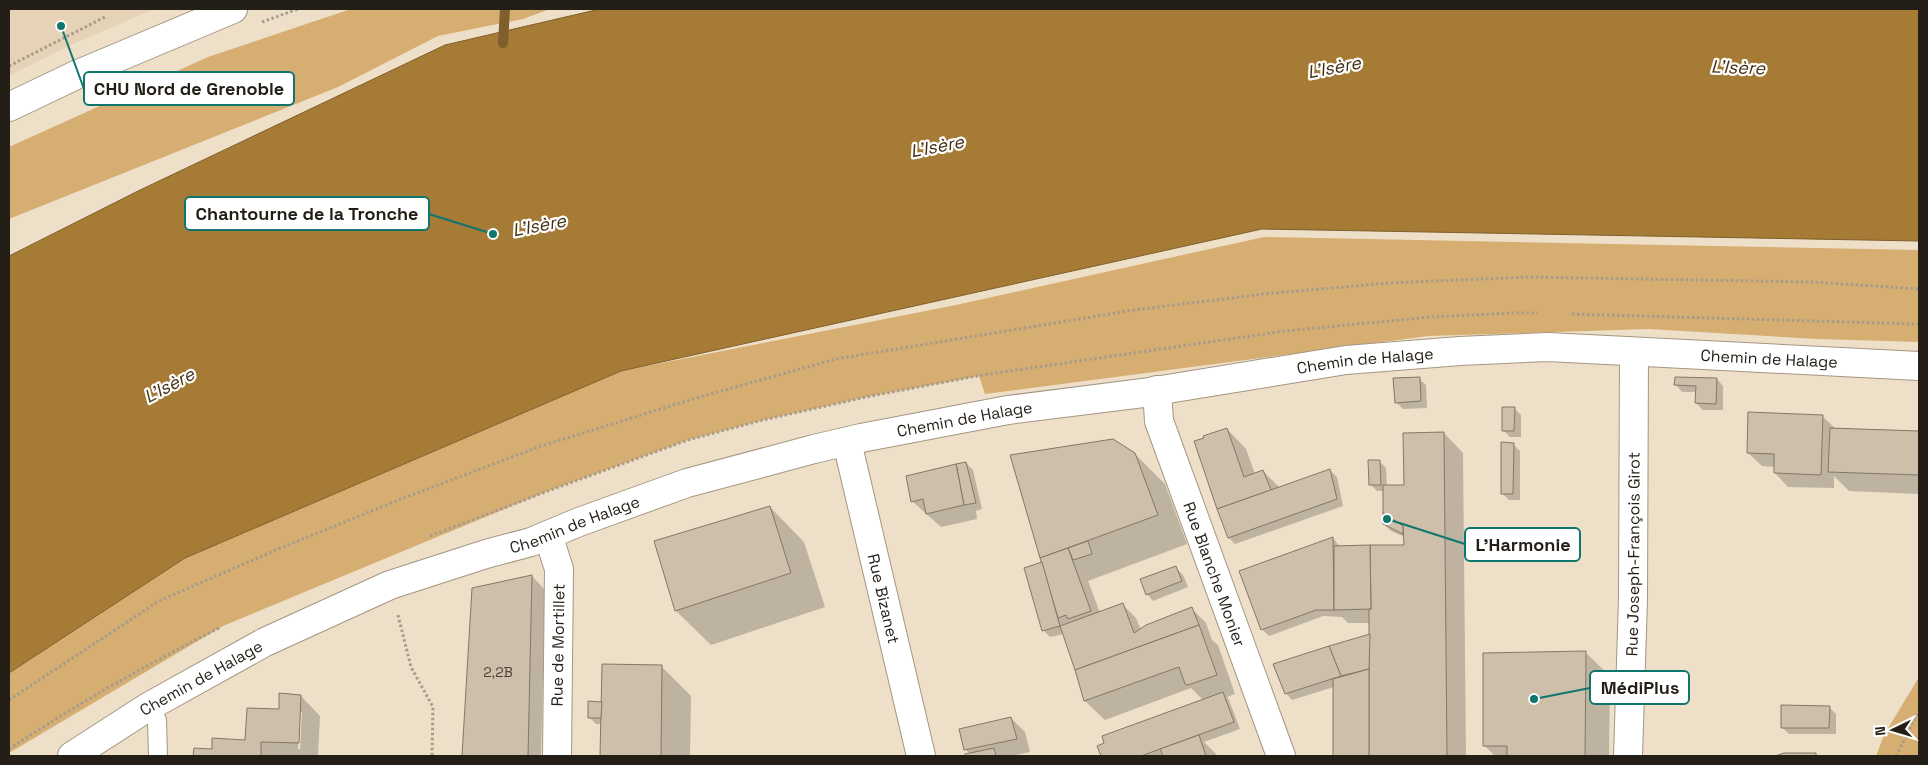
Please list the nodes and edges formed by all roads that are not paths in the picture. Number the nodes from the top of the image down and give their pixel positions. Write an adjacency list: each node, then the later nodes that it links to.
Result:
1 (233, 9): 2 (street)
2 (9, 107)
3 (1634, 352): 4 (street, Chemin de Halage); 5 (street, Chemin de Halage); 14 (street, Rue Joseph-François Girot)
4 (1919, 366)
5 (1157, 390): 6 (street, Chemin de Halage); 13 (street, Rue Blanche Monier)
6 (847, 442): 7 (street, Chemin de Halage); 12 (street, Rue Bizanet)
7 (548, 535): 8 (street, Chemin de Halage); 11 (street, Rue de Mortillet)
8 (148, 707): 9 (street, Chemin de Halage); 10 (lane)
9 (72, 756)
10 (158, 756)
11 (557, 756)
12 (921, 756)
13 (1281, 756)
14 (1628, 756)

